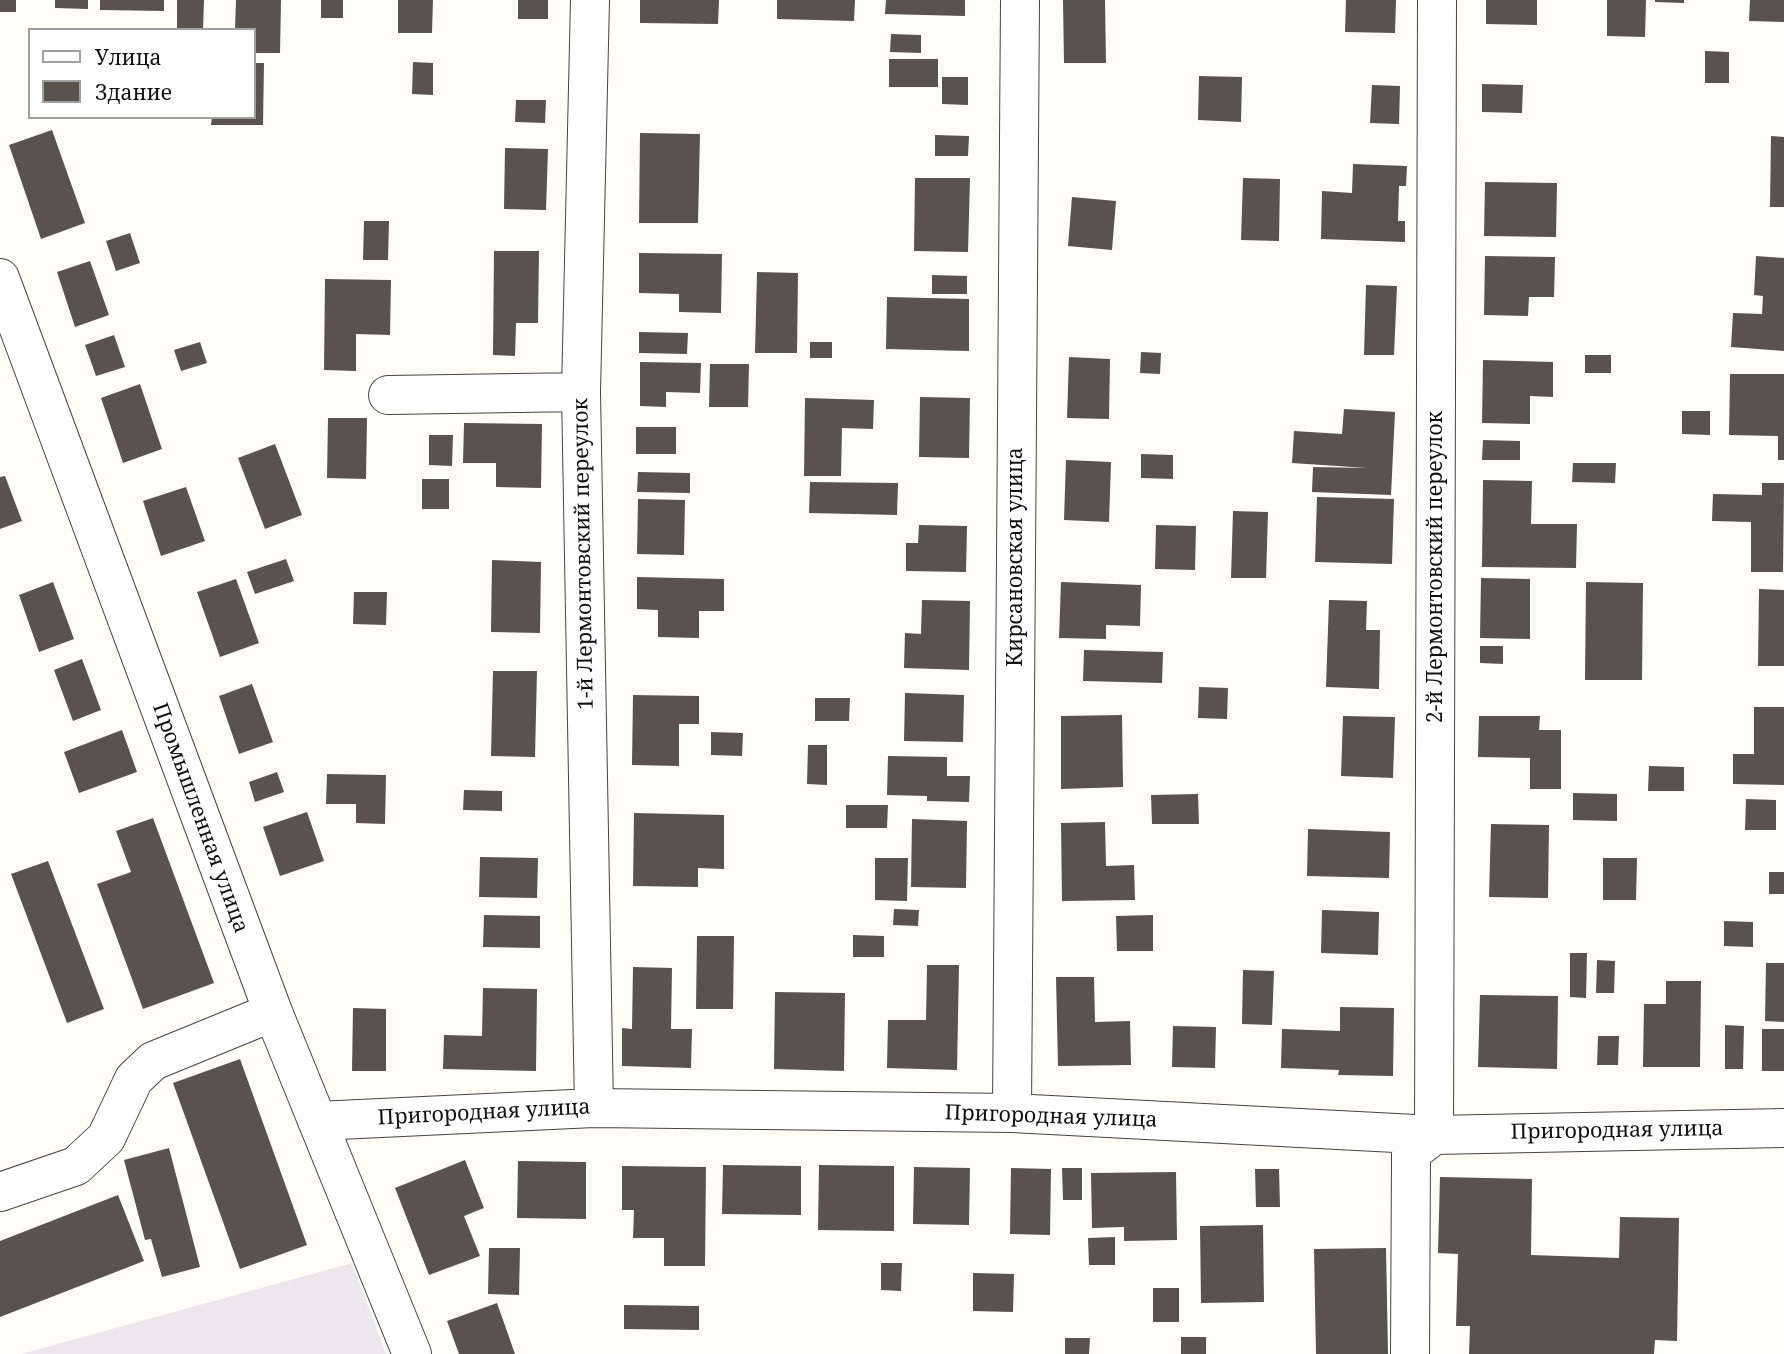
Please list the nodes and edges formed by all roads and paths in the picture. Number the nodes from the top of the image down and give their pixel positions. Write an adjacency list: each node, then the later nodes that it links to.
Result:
1 (590, 0): 5 (street, 1-й Лермонтовский переулок)
2 (1020, 0): 9 (street, Кирсановская улица)
3 (1437, 0): 12 (street, 2-й Лермонтовский переулок)
4 (0, 278): 7 (street, Промышленная улица)
5 (580, 392): 6 (street); 8 (street, 1-й Лермонтовский переулок)
6 (388, 395)
7 (272, 1013): 10 (street, Промышленная улица); 13 (street)
8 (594, 1108): 9 (street, Пригородная улица); 10 (street, Пригородная улица)
9 (1012, 1113): 12 (street, Пригородная улица)
10 (317, 1121): 14 (street, Промышленная улица)
11 (1784, 1128): 12 (street, Пригородная улица)
12 (1434, 1135): 15 (street)
13 (0, 1192)
14 (412, 1354)
15 (1410, 1354)

